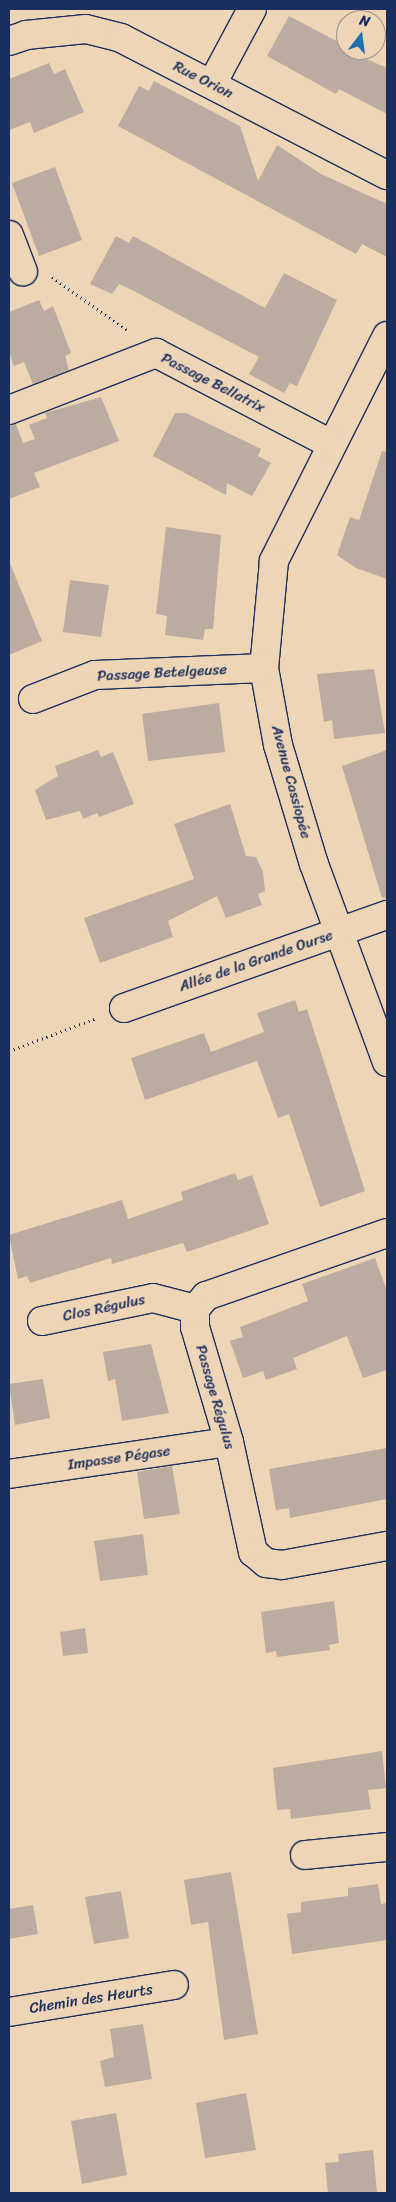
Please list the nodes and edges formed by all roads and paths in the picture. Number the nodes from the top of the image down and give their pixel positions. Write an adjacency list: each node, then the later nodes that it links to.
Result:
1 (252, 9): 3 (street)
2 (9, 41): 3 (street, Rue Orion)
3 (212, 84): 4 (street, Rue Orion)
4 (387, 175)
5 (9, 235): 6 (street)
6 (23, 271): 8 (path)
7 (387, 336): 10 (street, Avenue Cassiopée)
8 (156, 353): 9 (street, Passage Bellatrix); 10 (street, Passage Bellatrix)
9 (9, 410)
10 (331, 444): 11 (street, Avenue Cassiopée)
11 (264, 668): 12 (street, Passage Betelgeuse); 14 (street, Avenue Cassiopée)
12 (33, 699)
13 (387, 915): 14 (street, Allée de la Grande Ourse)
14 (339, 932): 15 (street, Allée de la Grande Ourse); 17 (street, Avenue Cassiopée)
15 (124, 1008): 16 (path)
16 (9, 1051)
17 (387, 1062)
18 (387, 1233): 19 (street)
19 (195, 1310): 20 (street, Clos Régulus); 21 (street, Passage Régulus)
20 (42, 1321)
21 (229, 1442): 22 (street, Impasse Pégase); 23 (street, Passage Régulus)
22 (9, 1474)
23 (387, 1546)
24 (387, 1847): 25 (street)
25 (305, 1855)
26 (174, 1985): 27 (street, Chemin des Heurts)
27 (9, 2012)

